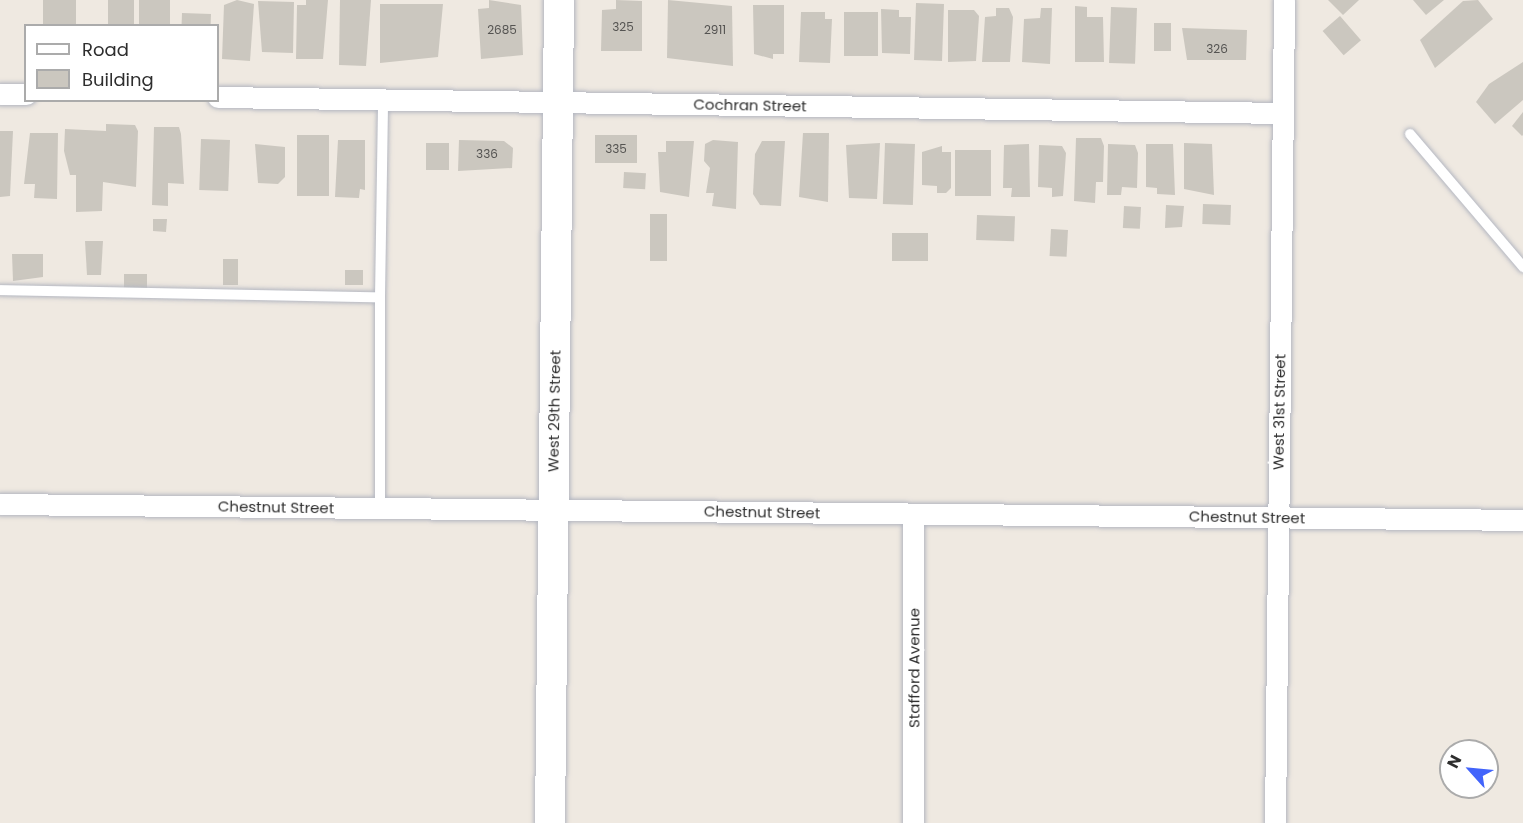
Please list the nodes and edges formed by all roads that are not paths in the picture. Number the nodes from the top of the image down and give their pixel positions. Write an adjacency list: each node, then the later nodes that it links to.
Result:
1 (559, 0): 7 (street, West 29th Street)
2 (1284, 0): 8 (street, West 31st Street)
3 (0, 93): 4 (street)
4 (24, 94)
5 (219, 97): 6 (street, Cochran Street)
6 (382, 99): 7 (street, Cochran Street); 12 (lane)
7 (558, 102): 8 (street, Cochran Street); 15 (street, West 29th Street)
8 (1283, 113): 17 (street, West 31st Street)
9 (1410, 134): 10 (lane)
10 (1523, 267)
11 (0, 290): 12 (lane)
12 (380, 297): 14 (lane)
13 (0, 504): 14 (street, Chestnut Street)
14 (380, 508): 15 (street, Chestnut Street)
15 (553, 510): 16 (street, Chestnut Street); 19 (street, West 29th Street)
16 (914, 514): 17 (street, Chestnut Street); 20 (street, Stafford Avenue)
17 (1278, 518): 18 (street, Chestnut Street); 21 (street, West 31st Street)
18 (1523, 520)
19 (550, 823)
20 (913, 823)
21 (1275, 823)

